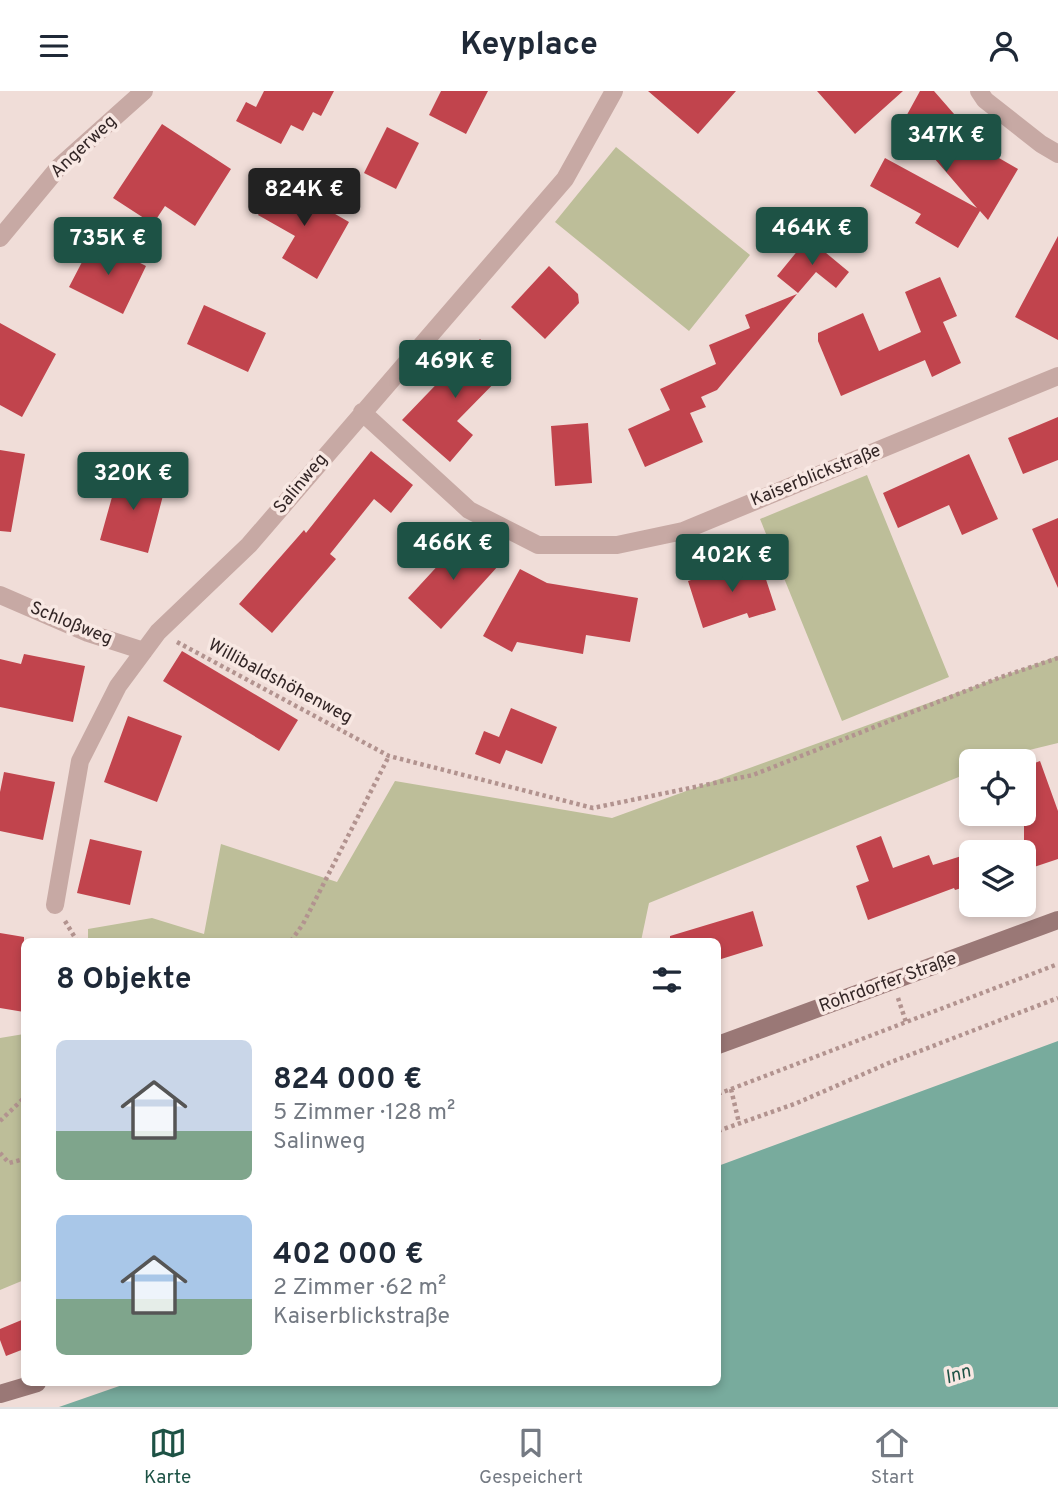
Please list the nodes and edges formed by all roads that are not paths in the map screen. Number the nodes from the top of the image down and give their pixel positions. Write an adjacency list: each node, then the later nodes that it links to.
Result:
1 (144, 91): 5 (street, Angerweg)
2 (614, 91): 7 (street, Salinweg)
3 (979, 91): 4 (street)
4 (1058, 154)
5 (0, 238)
6 (1058, 376): 7 (street, Kaiserblickstraße)
7 (362, 412): 9 (street, Salinweg)
8 (0, 595): 9 (street, Schloßweg)
9 (144, 650): 10 (street, Salinweg)
10 (55, 905)
11 (1058, 920): 12 (main road, Rohrdorfer Straße)
12 (721, 1044)
13 (27, 1386): 14 (main road)
14 (0, 1394)

